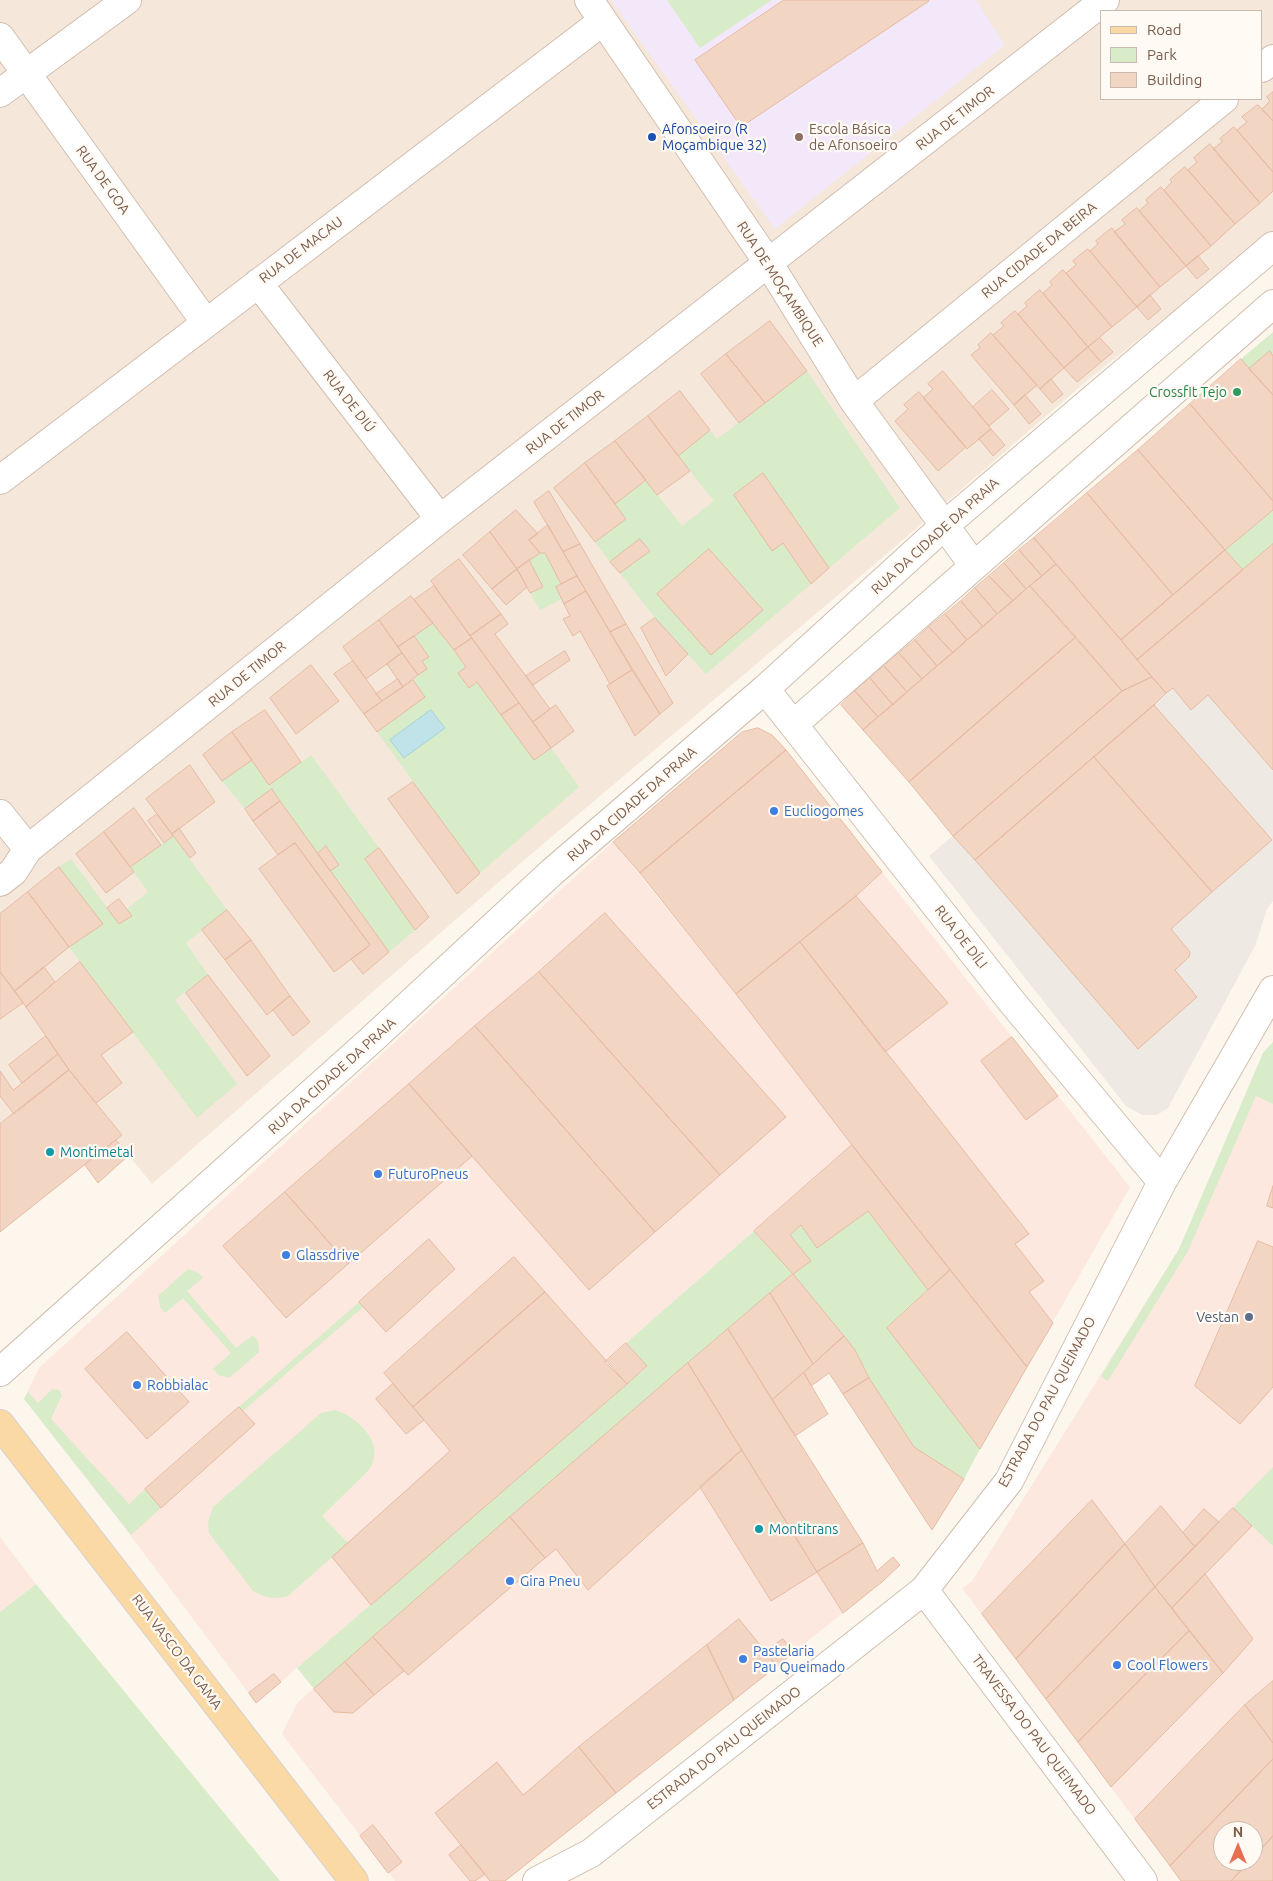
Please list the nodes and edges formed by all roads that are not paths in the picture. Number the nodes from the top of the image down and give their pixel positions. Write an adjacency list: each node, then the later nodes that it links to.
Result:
1 (127, 0): 7 (street)
2 (1105, 0): 11 (street, RUA DE TIMOR)
3 (596, 10): 11 (street, RUA DE MOÇAMBIQUE); 12 (street, RUA DE MACAU)
4 (0, 37): 7 (street, RUA DE GOA)
5 (1273, 59): 6 (street)
6 (1263, 67)
7 (26, 73): 8 (street); 14 (street, RUA DE GOA)
8 (0, 93)
9 (1223, 100): 15 (street, RUA CIDADE DA BEIRA)
10 (1273, 246): 18 (street, RUA DA CIDADE DA PRAIA)
11 (769, 264): 15 (street, RUA DE MOÇAMBIQUE); 17 (street, RUA DE TIMOR)
12 (258, 283): 14 (street, RUA DE MACAU); 17 (street, RUA DE DIÚ)
13 (1273, 304): 19 (street)
14 (206, 323): 16 (street, RUA DE MACAU)
15 (854, 401): 18 (street, RUA DE MOÇAMBIQUE)
16 (0, 480)
17 (440, 519): 23 (street, RUA DE TIMOR)
18 (944, 525): 19 (street, RUA DE MOÇAMBIQUE); 20 (street, RUA DA CIDADE DA PRAIA)
19 (974, 566): 21 (street)
20 (766, 689): 21 (street, RUA DE DÍLI); 27 (street, RUA DA CIDADE DA PRAIA)
21 (794, 724): 26 (street, RUA DE DÍLI)
22 (0, 814): 23 (street)
23 (28, 849): 24 (street, RUA DE TIMOR)
24 (0, 882)
25 (1273, 990): 26 (street, ESTRADA DO PAU QUEIMADO)
26 (1162, 1182): 29 (street, ESTRADA DO PAU QUEIMADO)
27 (0, 1372)
28 (0, 1424): 31 (main road, RUA VASCO DA GAMA)
29 (924, 1590): 30 (street, ESTRADA DO PAU QUEIMADO); 34 (street, TRAVESSA DO PAU QUEIMADO)
30 (590, 1853): 32 (street, ESTRADA DO PAU QUEIMADO); 33 (street, ESTRADA DO PAU QUEIMADO)
31 (354, 1881)
32 (537, 1881)
33 (568, 1881)
34 (1143, 1881)

